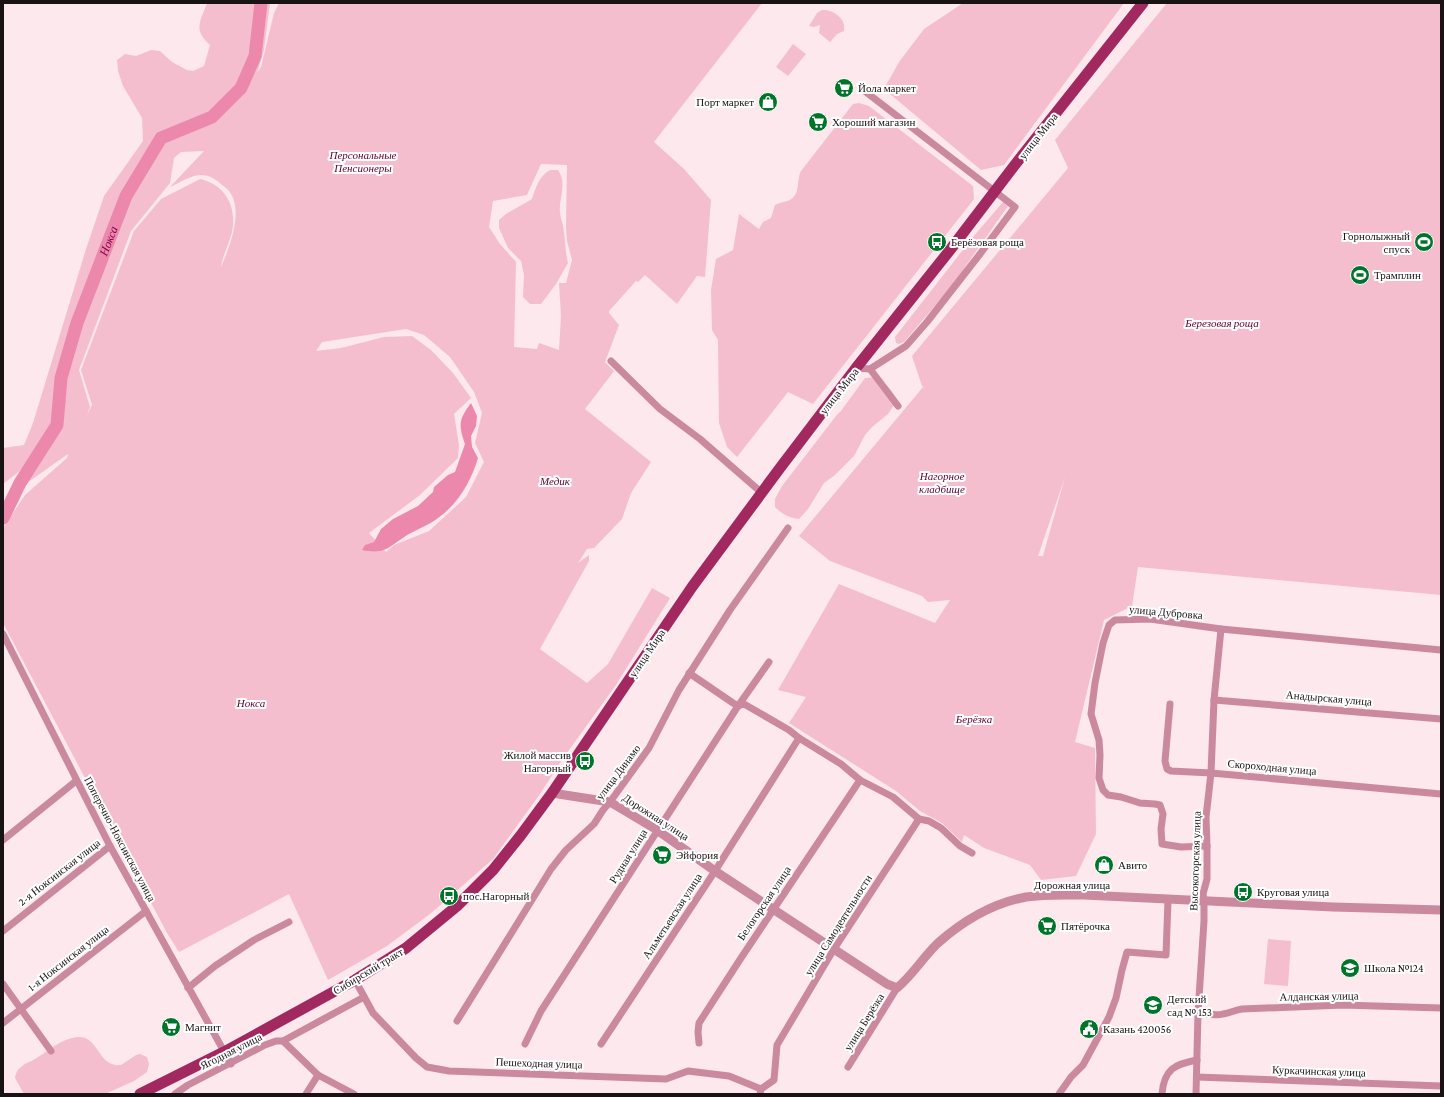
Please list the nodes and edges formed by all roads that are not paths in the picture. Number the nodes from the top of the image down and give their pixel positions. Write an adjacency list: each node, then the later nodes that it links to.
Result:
1 (1143, 3): 3 (main road, улица Мира)
2 (862, 89): 3 (street)
3 (995, 192): 5 (main road, улица Мира); 6 (street)
4 (611, 361): 8 (street)
5 (856, 368): 6 (street); 8 (main road, улица Мира)
6 (870, 369): 7 (street)
7 (898, 406)
8 (762, 493): 23 (main road, улица Мира)
9 (788, 528): 14 (street, улица Динамо)
10 (1221, 629): 12 (street, улица Дубровка); 15 (street, Высокогорская улица); 30 (street, улица Дубровка)
11 (3, 634): 22 (street, Поперечно-Ноксинская улица)
12 (1441, 650)
13 (769, 662): 17 (street, Рудная улица)
14 (690, 673): 17 (street); 25 (street, улица Динамо)
15 (1214, 700): 18 (street, Анадырская улица); 20 (street, Высокогорская улица)
16 (1170, 704): 20 (street, Скороходная улица)
17 (738, 706): 19 (street); 27 (street, Рудная улица)
18 (1441, 719)
19 (799, 738): 21 (street); 32 (street, Альметьевская улица)
20 (1211, 773): 24 (street, Скороходная улица); 30 (street, Высокогорская улица)
21 (860, 780): 26 (street); 36 (street, Белогорская улица)
22 (76, 781): 28 (street); 29 (street, Поперечно-Ноксинская улица)
23 (552, 793): 25 (street, Дорожная улица); 41 (main road, Сибирский тракт)
24 (1441, 794)
25 (610, 802): 27 (street, Дорожная улица); 49 (street, улица Динамо)
26 (919, 819): 31 (street); 40 (street, улица Самодеятельности)
27 (657, 830): 32 (street, Дорожная улица); 53 (street, Рудная улица)
28 (3, 840)
29 (110, 846): 35 (street, Поперечно-Ноксинская улица); 39 (street, 2-я Ноксинская улица)
30 (1207, 846): 34 (street, Высокогорская улица)
31 (972, 853)
32 (715, 871): 36 (street, Дорожная улица); 54 (street, Альметьевская улица)
33 (1168, 900): 34 (street, Дорожная улица); 44 (street, Дорожная улица); 70 (street)
34 (1204, 901): 37 (street, Дорожная улица); 48 (street, Высокогорская улица)
35 (146, 910): 43 (street, Поперечно-Ноксинская улица); 47 (street, 1-я Ноксинская улица)
36 (774, 910): 40 (street, Дорожная улица); 52 (street, Белогорская улица)
37 (1441, 910)
38 (289, 922): 43 (street)
39 (3, 931)
40 (834, 949): 44 (street, Дорожная улица); 64 (street, улица Самодеятельности)
41 (355, 980): 45 (street, Пешеходная улица); 56 (main road, Сибирский тракт)
42 (3, 984): 47 (street)
43 (188, 988): 56 (street, Поперечно-Ноксинская улица)
44 (897, 988): 59 (street, улица Берёзка)
45 (364, 997): 51 (street, Ягодная улица); 64 (street, Пешеходная улица)
46 (1441, 1008): 48 (street, Алданская улица)
47 (21, 1010): 50 (street, 1-я Ноксинская улица); 55 (street)
48 (1198, 1013): 57 (street, Высокогорская улица)
49 (457, 1021)
50 (3, 1023)
51 (283, 1041): 58 (street, Ягодная улица); 60 (street)
52 (700, 1043)
53 (525, 1044)
54 (600, 1044)
55 (51, 1051)
56 (224, 1052): 58 (street, Поперечно-Ноксинская улица); 65 (main road, Сибирский тракт)
57 (1197, 1060): 61 (street, Высокогорская улица); 71 (street)
58 (231, 1064): 62 (street, Ягодная улица)
59 (848, 1067)
60 (318, 1074): 68 (street); 69 (street)
61 (1197, 1077): 63 (street, Куркачинская улица); 72 (street, Высокогорская улица)
62 (188, 1085): 66 (street, Ягодная улица); 67 (street)
63 (1441, 1086)
64 (761, 1091)
65 (140, 1094)
66 (175, 1094)
67 (187, 1094)
68 (306, 1094)
69 (354, 1094)
70 (1059, 1094)
71 (1162, 1094)
72 (1196, 1094)

